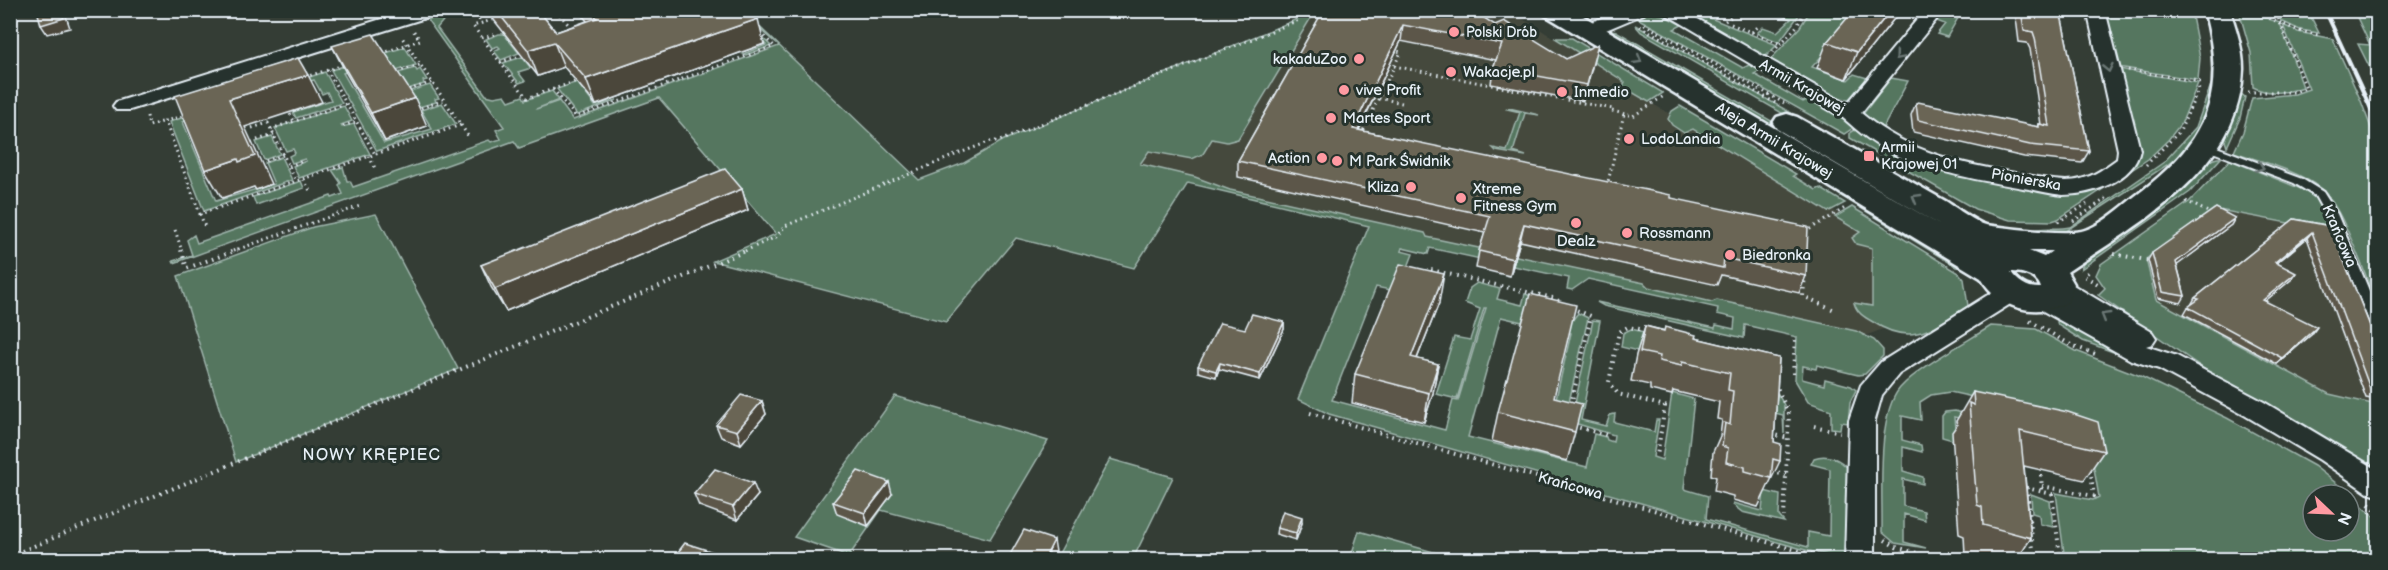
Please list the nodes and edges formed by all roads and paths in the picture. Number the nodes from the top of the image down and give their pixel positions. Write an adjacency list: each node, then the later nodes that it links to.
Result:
1 (431, 10): 54 (street)
2 (472, 10): 21 (path)
3 (570, 10): 13 (path)
4 (1305, 10): 122 (path)
5 (1554, 10): 16 (street, Aleja Armii Krajowej)
6 (1668, 10): 61 (street, Armii Krajowej)
7 (1806, 10): 30 (path)
8 (1935, 10): 61 (street, Armii Krajowej, one-way to 61)
9 (2096, 10): 40 (street, Pionierska)
10 (2217, 10): 69 (street)
11 (2249, 10): 20 (path)
12 (2275, 10): 20 (path)
13 (557, 12): 28 (path)
14 (1732, 16): 18 (path)
15 (501, 17): 21 (path)
16 (1612, 18): 55 (path); 91 (street, Aleja Armii Krajowej, one-way to 16); 98 (street, Aleja Armii Krajowej, one-way to 98)
17 (1715, 18): 18 (path)
18 (1725, 21): 24 (path)
19 (408, 22): 31 (path)
20 (2280, 22): 26 (path); 48 (path)
21 (482, 23): 29 (path)
22 (1759, 26): 24 (path)
23 (757, 30): 46 (path)
24 (1752, 32): 30 (path)
25 (497, 33): 29 (path)
26 (2319, 35)
27 (401, 36): 31 (path)
28 (578, 36)
29 (482, 38): 36 (path)
30 (1781, 44): 35 (path)
31 (407, 45): 33 (path); 38 (path)
32 (1390, 50): 39 (path)
33 (377, 54)
34 (517, 57): 36 (path)
35 (1766, 59)
36 (500, 62): 46 (path)
37 (347, 64): 41 (path)
38 (420, 65): 42 (path); 45 (path)
39 (1394, 66): 50 (path); 60 (path)
40 (2108, 66): 61 (street, Pionierska, one-way to 61); 69 (path)
41 (327, 70): 44 (path); 53 (path)
42 (397, 72)
43 (585, 78): 46 (path)
44 (294, 81)
45 (432, 82): 47 (path); 51 (path)
46 (553, 89)
47 (409, 90)
48 (2249, 92)
49 (1665, 93): 60 (path)
50 (1378, 98): 52 (path); 73 (path)
51 (444, 100): 56 (path); 65 (path)
52 (1402, 103)
53 (346, 104): 62 (path); 64 (path)
54 (123, 106)
55 (1790, 107)
56 (421, 108)
57 (146, 111): 63 (path)
58 (197, 111): 63 (path)
59 (290, 114): 62 (path)
60 (1624, 114): 83 (path)
61 (1850, 114)
62 (294, 121): 68 (path)
63 (165, 122): 88 (path)
64 (356, 122): 66 (path); 74 (path)
65 (460, 125): 71 (path); 74 (path)
66 (343, 126)
67 (252, 128): 68 (path)
68 (271, 129): 70 (path)
69 (2196, 134): 94 (street); 100 (lane, Krańcowa, one-way to 100)
70 (274, 135): 72 (path); 75 (path)
71 (468, 136)
72 (257, 140)
73 (1356, 144)
74 (375, 154): 76 (path)
75 (283, 155): 77 (path); 79 (path)
76 (369, 156): 80 (path); 81 (path)
77 (266, 161)
78 (303, 161): 79 (path)
79 (289, 166): 82 (path)
80 (375, 168)
81 (304, 178): 82 (path); 84 (path)
82 (296, 181): 88 (path)
83 (1606, 188)
84 (310, 190)
85 (2186, 201): 89 (path)
86 (1851, 205): 93 (path)
87 (360, 206): 92 (path)
88 (200, 214): 90 (path)
89 (2215, 216)
90 (205, 227)
91 (1967, 227): 94 (street); 98 (street, Aleja Armii Krajowej)
92 (175, 230)
93 (1797, 238)
94 (2100, 247): 95 (path); 98 (street)
95 (2162, 263)
96 (1431, 270): 106 (path)
97 (1805, 273): 99 (path)
98 (2031, 290): 116 (street); 124 (street)
99 (1837, 311)
100 (2378, 328)
101 (1657, 332): 111 (path)
102 (1794, 338): 103 (path)
103 (1793, 374)
104 (1771, 377): 110 (path)
105 (1310, 413): 123 (path, Krańcowa)
106 (1569, 414)
107 (1567, 424): 109 (path)
108 (1771, 434): 110 (path)
109 (1610, 436)
110 (1788, 438): 114 (path)
111 (1657, 456)
112 (2089, 463): 119 (path)
113 (1770, 471): 114 (path)
114 (1785, 475): 120 (path)
115 (2041, 475): 119 (path)
116 (2378, 485)
117 (2020, 486): 118 (path)
118 (2027, 488): 119 (path); 126 (path)
119 (2042, 489): 127 (path)
120 (1784, 517)
121 (1881, 536): 125 (path)
122 (10, 555)
123 (1831, 560)
124 (1860, 560)
125 (1941, 560)
126 (2034, 560)
127 (2074, 560)

